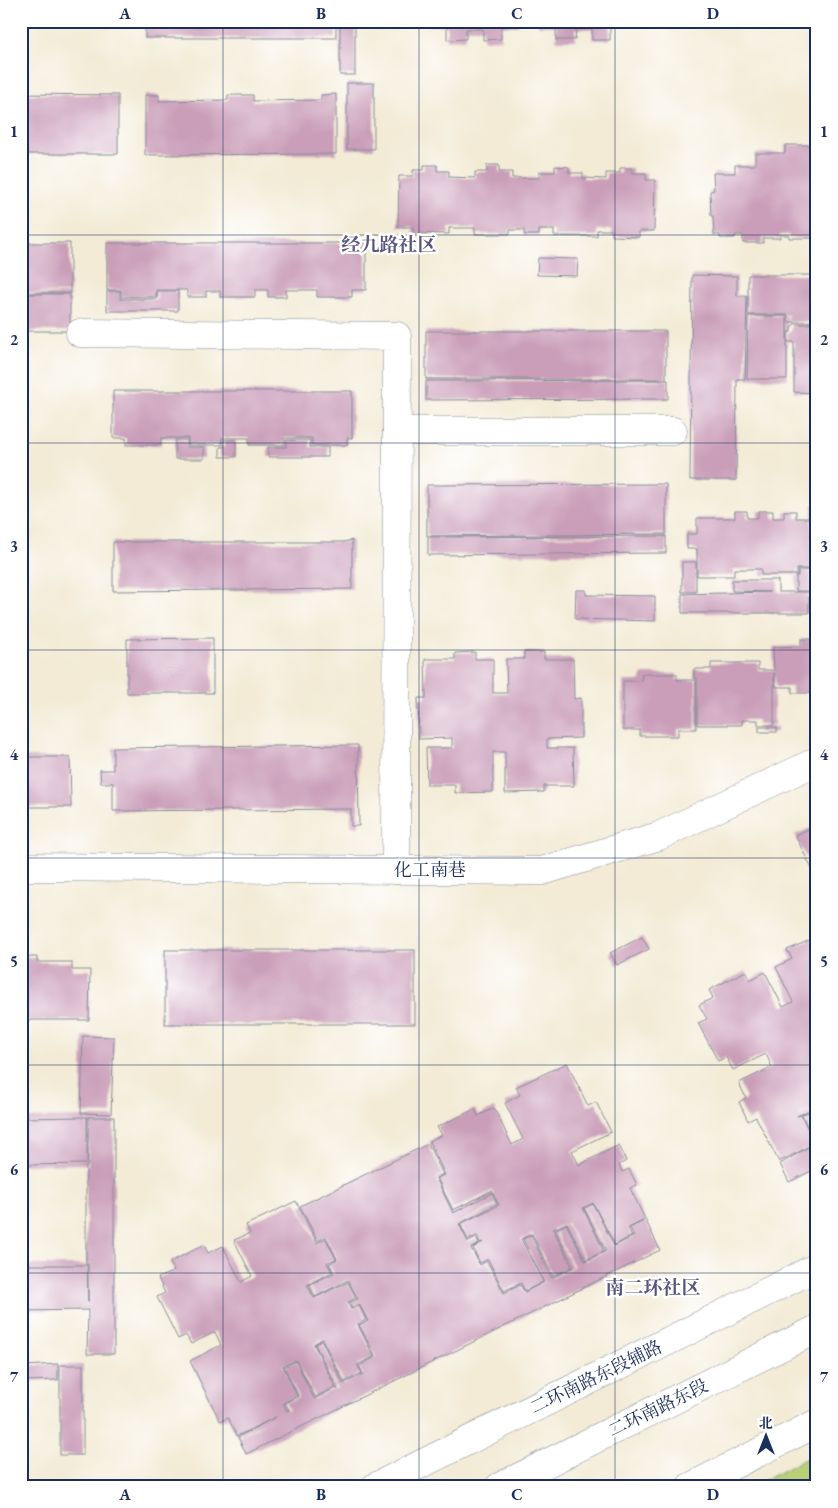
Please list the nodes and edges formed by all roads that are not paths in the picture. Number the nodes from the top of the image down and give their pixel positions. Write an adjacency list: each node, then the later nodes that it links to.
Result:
1 (80, 333): 2 (main road)
2 (397, 431): 3 (main road); 6 (main road)
3 (673, 431)
4 (817, 761): 6 (main road, 化工南巷)
5 (21, 867): 6 (main road, 化工南巷)
6 (396, 870)
7 (817, 1267): 10 (main road, 二环南路东段辅路)
8 (817, 1329): 11 (main road, 二环南路东段)
9 (817, 1423): 12 (main road)
10 (374, 1487)
11 (499, 1487)
12 (690, 1487)

